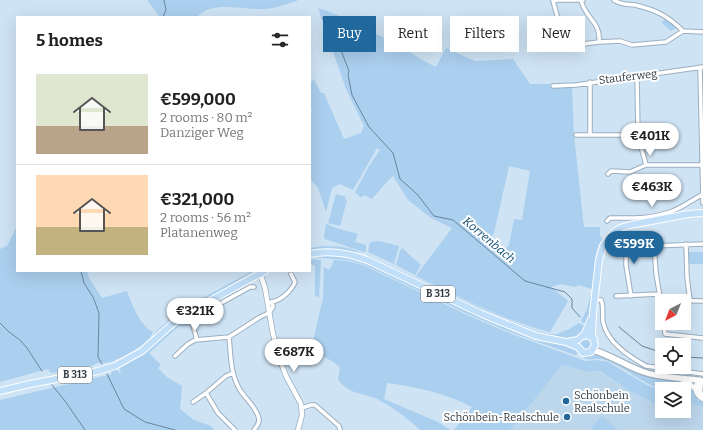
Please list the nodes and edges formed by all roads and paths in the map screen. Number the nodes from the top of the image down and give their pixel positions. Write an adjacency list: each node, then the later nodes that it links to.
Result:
1 (582, 0): 5 (street); 5 (street)
2 (614, 0): 3 (street)
3 (683, 31): 4 (street); 5 (street)
4 (703, 32)
5 (599, 42)
6 (702, 67): 7 (street, Stauferweg); 10 (street)
7 (638, 76): 8 (street, Stauferweg); 13 (street)
8 (590, 82): 9 (street, Stauferweg); 12 (street)
9 (553, 86)
10 (702, 121): 15 (street)
11 (576, 135): 12 (street)
12 (590, 135): 13 (street)
13 (638, 135): 14 (street)
14 (646, 164): 15 (street); 16 (street)
15 (702, 165): 17 (street)
16 (608, 174)
17 (703, 194): 18 (street); 20 (street)
18 (703, 203)
19 (703, 213): 33 (main road)
20 (606, 221)
21 (686, 244): 22 (street); 23 (street); 30 (street)
22 (703, 244)
23 (654, 246): 29 (street); 32 (street)
24 (311, 254): 46 (main road, B 313)
25 (262, 272): 36 (street); 56 (main road, B 313)
26 (291, 274): 36 (street)
27 (254, 287): 43 (street)
28 (655, 294): 32 (street)
29 (659, 294)
30 (689, 294)
31 (616, 296): 32 (street)
32 (631, 296)
33 (595, 300): 38 (main road); 52 (street)
34 (691, 301): 35 (street)
35 (703, 301)
36 (270, 302): 37 (street)
37 (269, 313): 41 (street); 60 (street)
38 (593, 313): 40 (main road); 45 (main road)
39 (665, 330): 42 (street)
40 (584, 336): 44 (main road); 45 (main road)
41 (229, 337): 43 (street); 51 (street)
42 (703, 338)
43 (197, 340): 50 (street)
44 (578, 340): 46 (main road, B 313); 47 (main road)
45 (594, 341): 48 (main road); 49 (main road)
46 (566, 342): 47 (main road, B 313)
47 (578, 347): 48 (main road)
48 (593, 350): 49 (main road)
49 (605, 354): 53 (main road)
50 (175, 356)
51 (233, 373): 57 (street); 62 (street)
52 (703, 374)
53 (679, 379): 54 (main road); 55 (street)
54 (701, 381): 55 (street); 58 (street)
55 (695, 389): 58 (street)
56 (0, 391)
57 (206, 393): 59 (street); 61 (street)
58 (703, 398)
59 (192, 402)
60 (302, 408): 63 (street); 64 (street)
61 (235, 430)
62 (254, 430)
63 (298, 430)
64 (340, 430)

